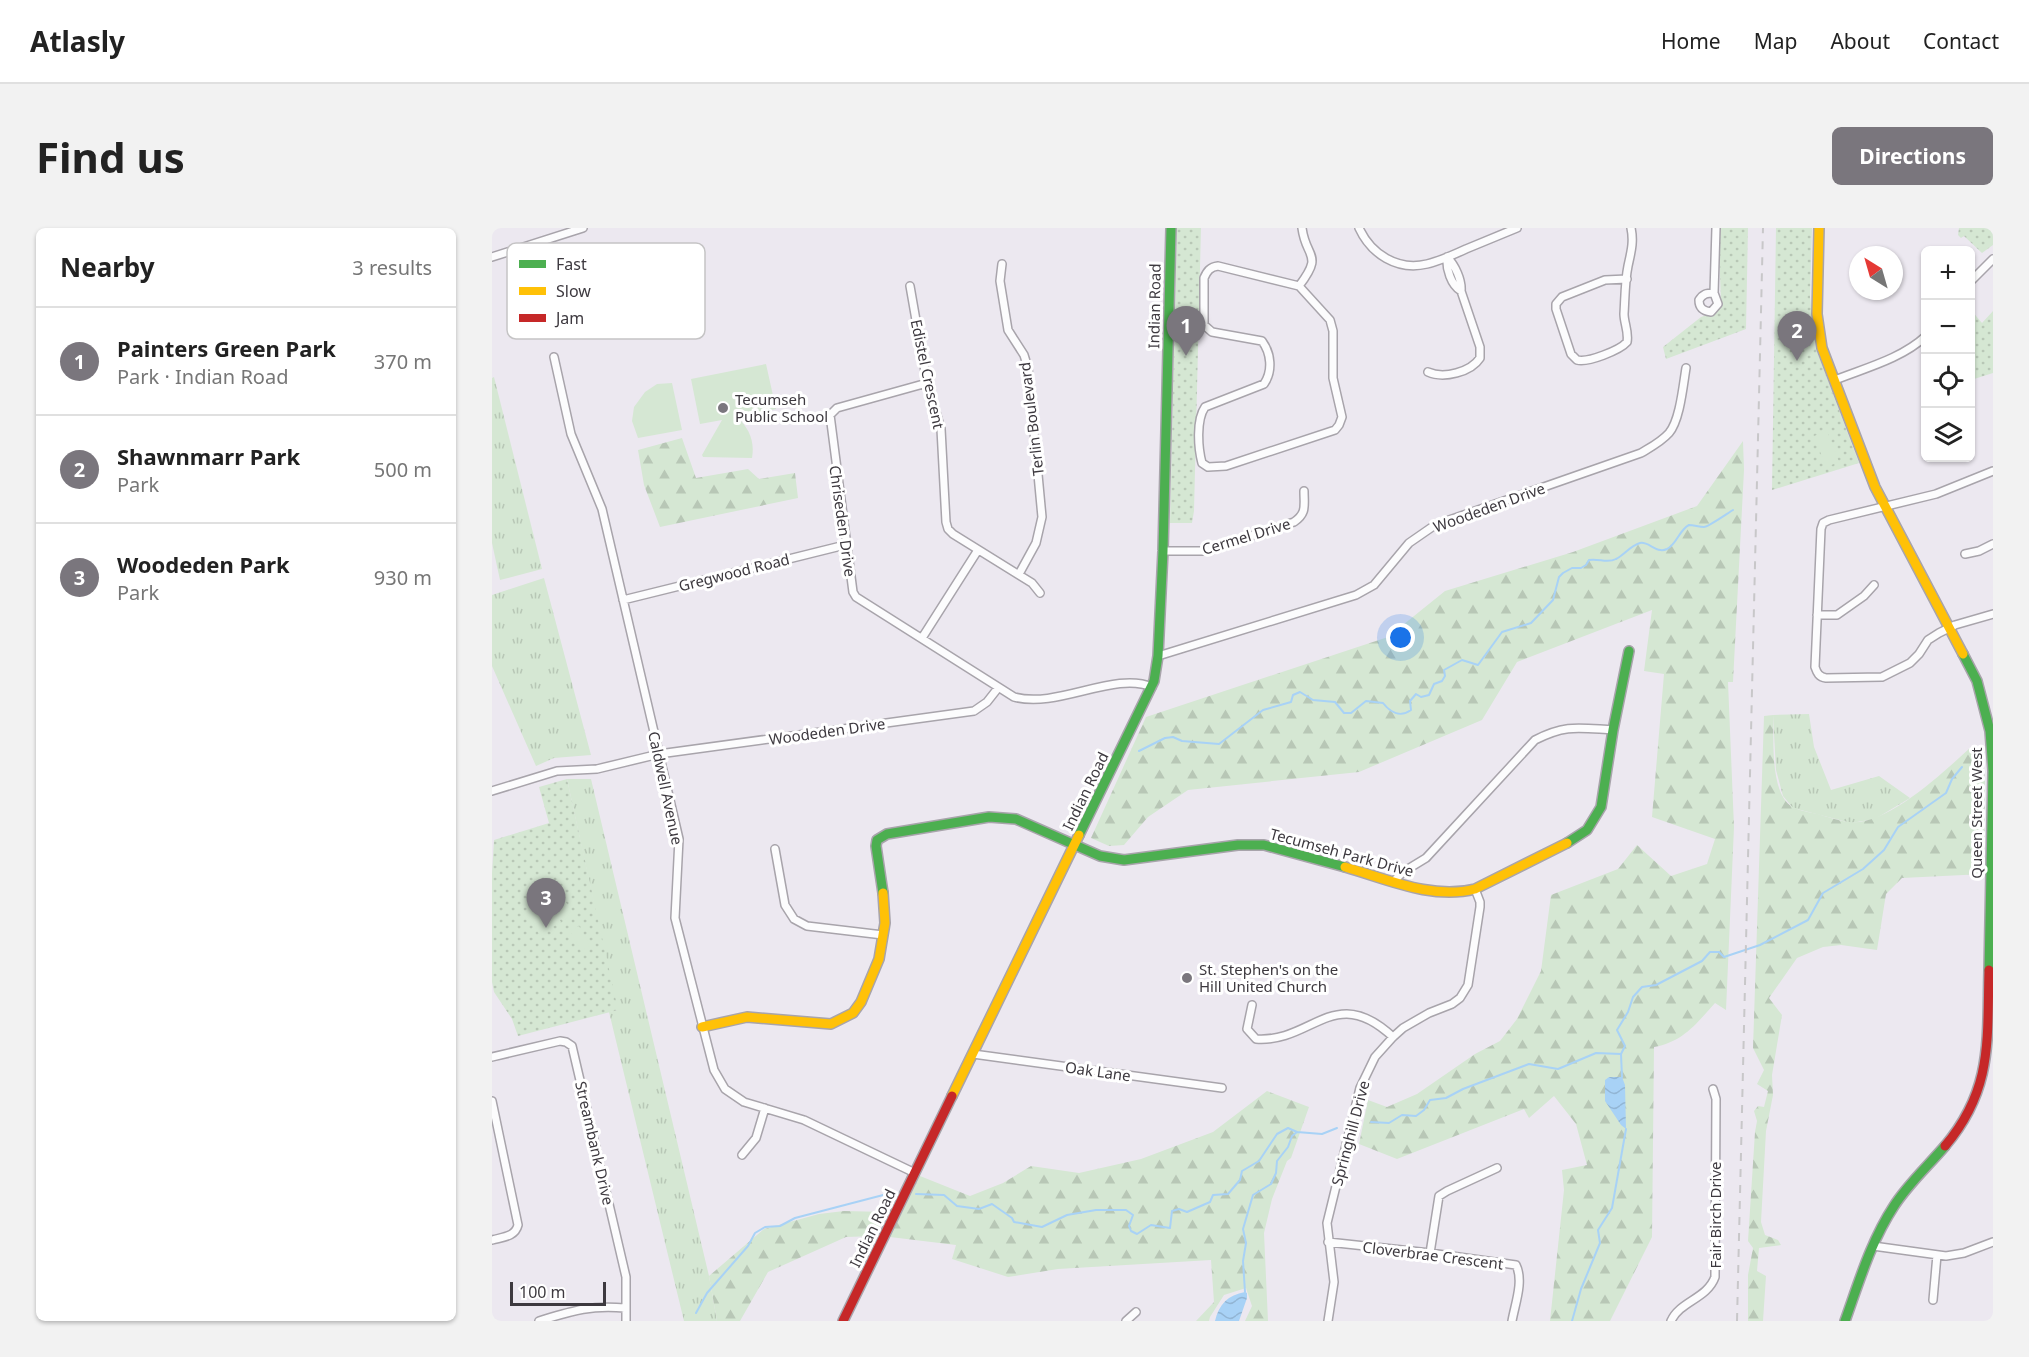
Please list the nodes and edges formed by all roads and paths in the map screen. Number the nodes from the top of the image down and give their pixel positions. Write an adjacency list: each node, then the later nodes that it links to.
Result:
1 (583, 228): 9 (street)
2 (1171, 228): 32 (street, Indian Road)
3 (1302, 228): 18 (street)
4 (1359, 228): 12 (street)
5 (1517, 228): 12 (street)
6 (1631, 228): 16 (street)
7 (1716, 228): 19 (street)
8 (1819, 228): 24 (street, Queen Street West)
9 (536, 243)
10 (507, 252): 11 (street)
11 (492, 257)
12 (1446, 257): 23 (street)
13 (1993, 259): 15 (street)
14 (1002, 264): 34 (street, Terlin Boulevard)
15 (1975, 278)
16 (1627, 279): 16 (street)
17 (910, 286): 25 (street, Edistel Crescent)
18 (1299, 286): 18 (street)
19 (1714, 292)
20 (1921, 340): 24 (street)
21 (554, 357): 37 (street, Caldwell Avenue)
22 (1686, 368): 43 (street, Woodeden Drive)
23 (1428, 372)
24 (1835, 380): 28 (street, Queen Street West)
25 (927, 383): 30 (street, Chriseden Drive); 31 (street, Edistel Crescent)
26 (1993, 471): 28 (street)
27 (1304, 491): 32 (street, Cermel Drive)
28 (1886, 507): 39 (street); 40 (street, Queen Street West)
29 (1993, 544): 33 (street)
30 (845, 545): 37 (street, Gregwood Road); 41 (street, Chriseden Drive)
31 (978, 550): 34 (street, Edistel Crescent); 41 (street)
32 (1163, 551): 43 (street, Indian Road)
33 (1965, 554)
34 (1019, 574): 36 (street, Edistel Crescent)
35 (1874, 585): 39 (street)
36 (1040, 593)
37 (623, 600): 47 (street, Caldwell Avenue)
38 (1993, 614): 40 (street)
39 (1817, 615): 40 (street)
40 (1950, 628): 48 (street, Queen Street West)
41 (922, 638): 44 (street, Chriseden Drive)
42 (1629, 651): 46 (street, Tecumseh Park Drive)
43 (1158, 656): 45 (street, Indian Road)
44 (998, 687): 45 (street); 47 (street, Woodeden Drive)
45 (1152, 687): 51 (street, Indian Road)
46 (1613, 730): 53 (street); 54 (street, Tecumseh Park Drive)
47 (659, 754): 49 (street, Woodeden Drive); 58 (street, Caldwell Avenue)
48 (1993, 778): 50 (street, Queen Street West)
49 (493, 788)
50 (1992, 831): 55 (street, Queen Street West)
51 (1074, 846): 53 (street, Tecumseh Park Drive); 56 (street, Tecumseh Park Drive); 60 (street, Indian Road)
52 (775, 849): 56 (street)
53 (1394, 881): 54 (street, Tecumseh Park Drive)
54 (1475, 889): 59 (street, Springhill Drive)
55 (1992, 912): 72 (street, Queen Street West)
56 (883, 935): 58 (street, Tecumseh Park Drive)
57 (1252, 1005): 59 (street)
58 (702, 1027): 65 (street, Caldwell Avenue)
59 (1393, 1036): 70 (street, Springhill Drive)
60 (973, 1054): 62 (street, Oak Lane); 68 (street, Indian Road)
61 (492, 1057): 76 (street, Streambank Drive)
62 (1222, 1088)
63 (1713, 1089): 84 (street, Fair Birch Drive)
64 (492, 1101): 69 (street)
65 (765, 1108): 66 (street); 68 (street, Caldwell Avenue)
66 (742, 1155)
67 (1497, 1168): 73 (street)
68 (915, 1173): 80 (street, Indian Road)
69 (492, 1240)
70 (1328, 1242): 73 (street, Cloverbrae Crescent); 82 (street, Springhill Drive)
71 (1993, 1242): 74 (street)
72 (1873, 1246): 74 (street); 85 (street, Queen Street West)
73 (1431, 1253): 83 (street, Cloverbrae Crescent)
74 (1937, 1255): 75 (street)
75 (1933, 1300)
76 (625, 1308): 78 (street); 79 (street, Streambank Drive)
77 (1136, 1312): 81 (street)
78 (539, 1321)
79 (626, 1321)
80 (843, 1321)
81 (1126, 1321)
82 (1328, 1321)
83 (1512, 1321)
84 (1671, 1321)
85 (1845, 1321)

